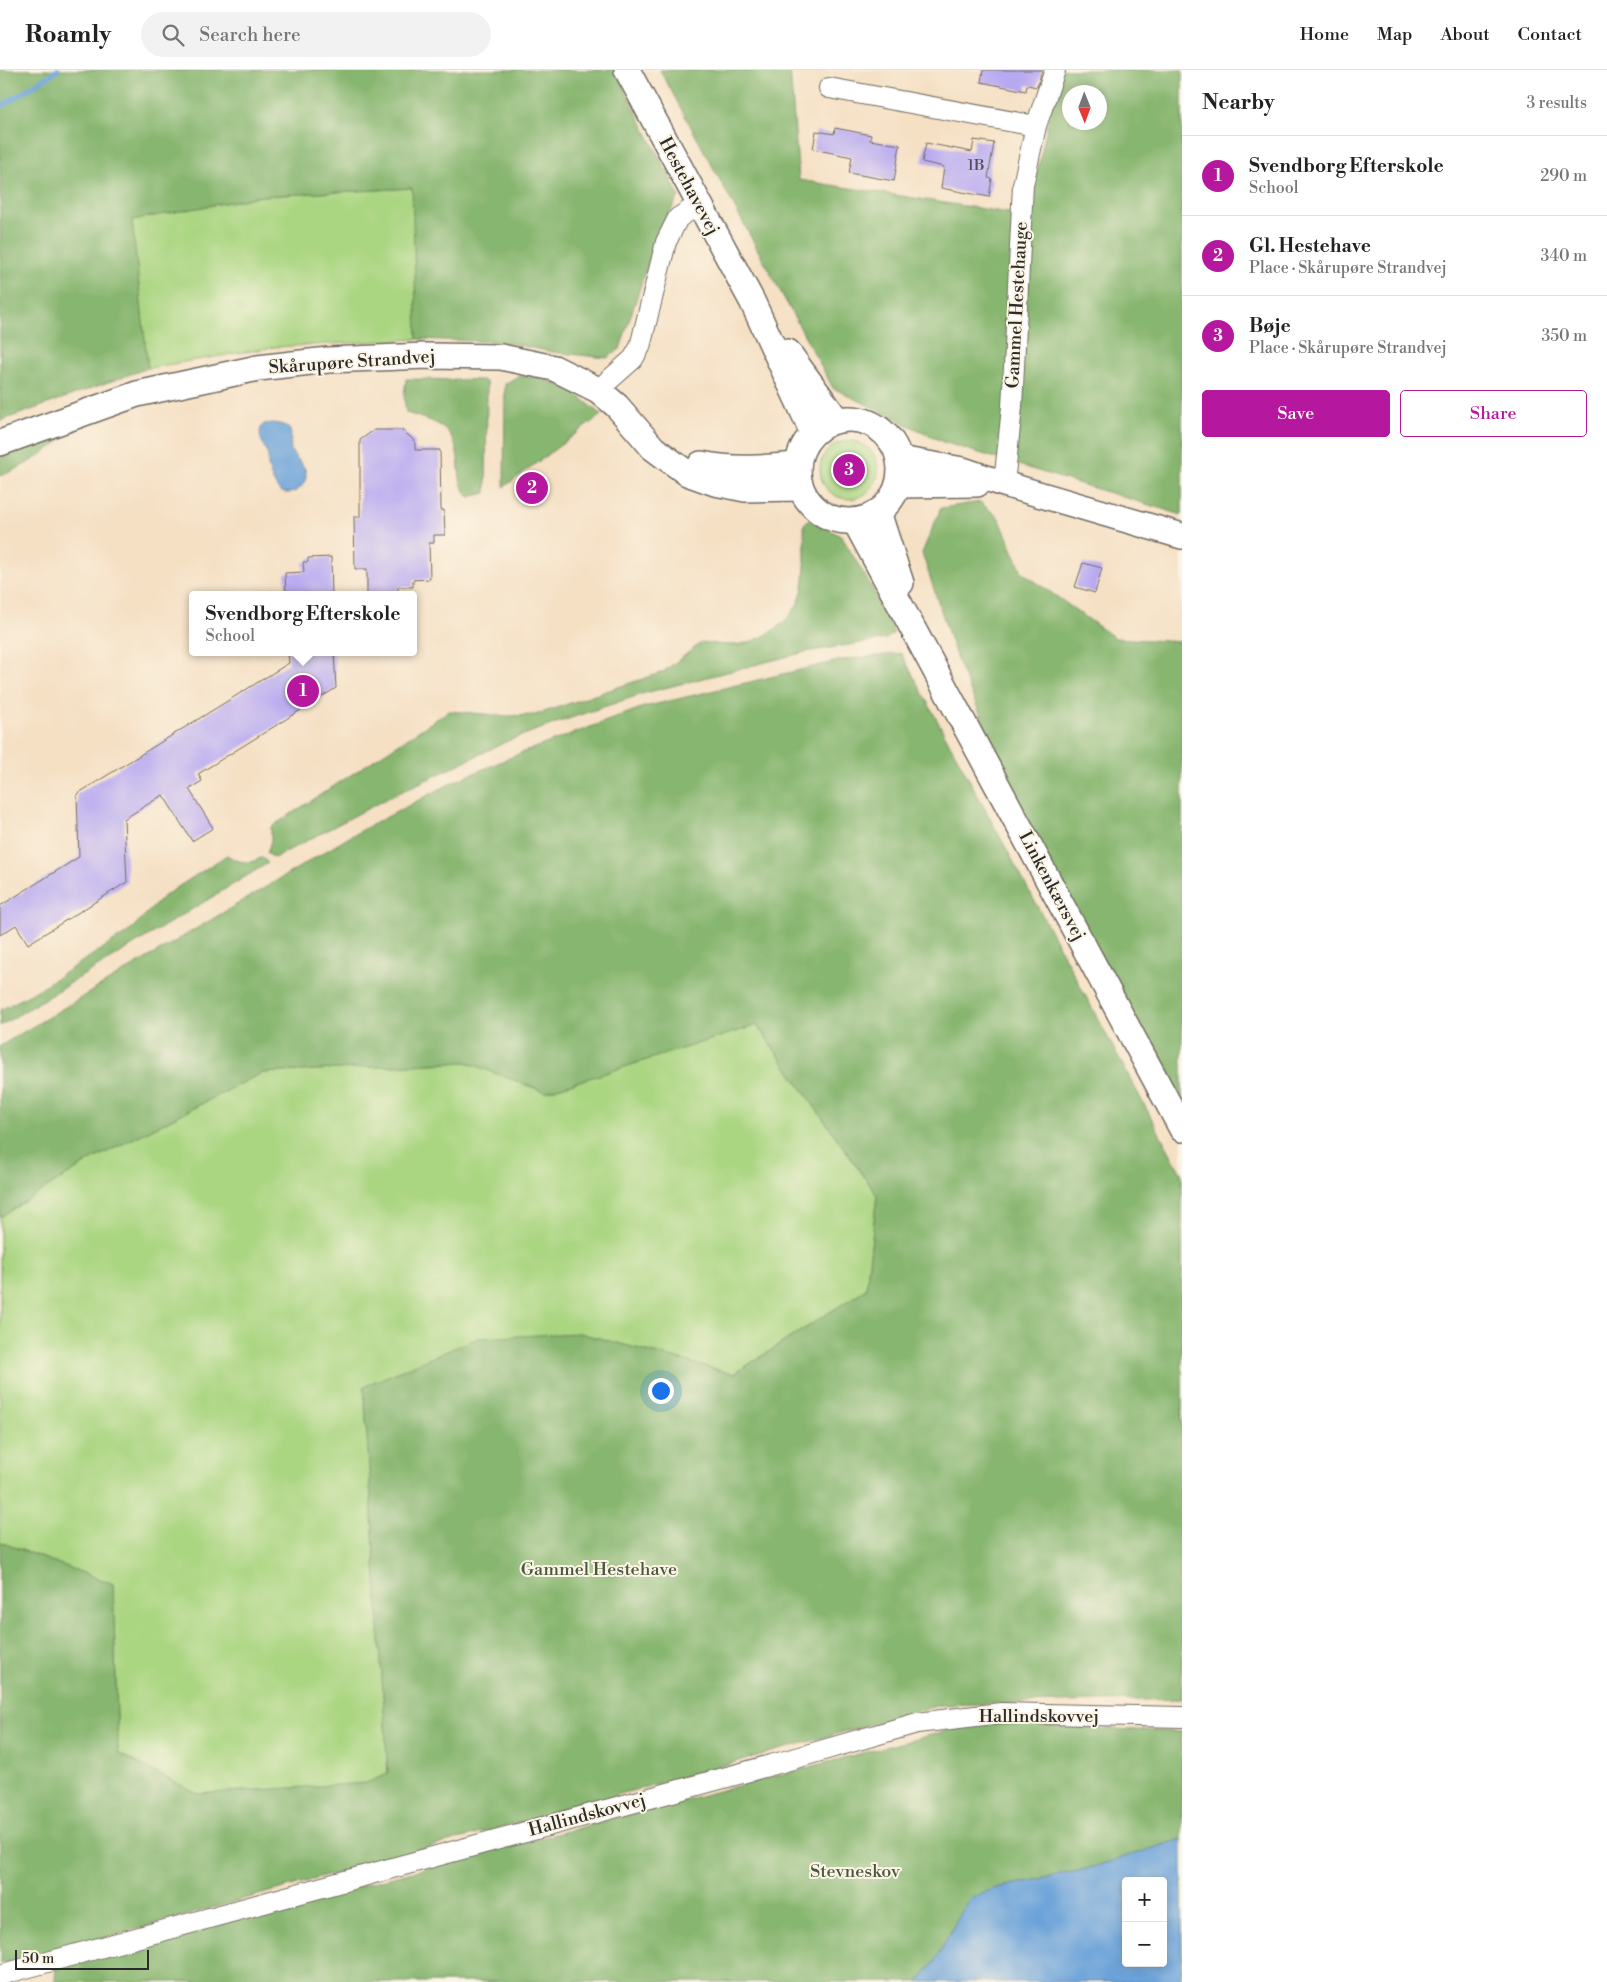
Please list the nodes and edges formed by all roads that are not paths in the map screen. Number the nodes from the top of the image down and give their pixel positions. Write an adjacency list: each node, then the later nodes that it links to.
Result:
1 (627, 70): 5 (street, Hestehavevej)
2 (1055, 70): 4 (street, Gammel Hestehauge)
3 (829, 88): 4 (street)
4 (1036, 126): 13 (street, Gammel Hestehauge)
5 (698, 205): 6 (street, Hestehavevej); 7 (street)
6 (752, 301): 8 (street, Hestehavevej); 9 (street, Hestehavevej)
7 (598, 390): 10 (street, Skårupøre Strandvej); 12 (street, Skårupøre Strandvej)
8 (837, 420): 9 (street); 11 (street)
9 (814, 433): 12 (street)
10 (0, 443)
11 (899, 459): 13 (street); 14 (street)
12 (799, 476): 16 (street)
13 (1004, 484): 14 (street); 17 (street)
14 (898, 485): 15 (street)
15 (878, 512): 16 (street); 18 (street, Linkenkærsvej)
16 (855, 521): 18 (street, Linkenkærsvej)
17 (1182, 536)
18 (921, 643): 19 (street, Linkenkærsvej)
19 (1182, 1129)
20 (1182, 1717): 21 (street, Hallindskovvej)
21 (0, 1975)

